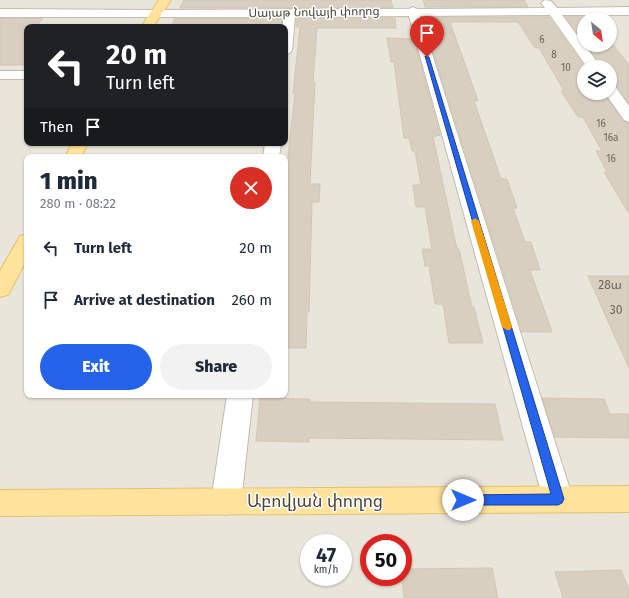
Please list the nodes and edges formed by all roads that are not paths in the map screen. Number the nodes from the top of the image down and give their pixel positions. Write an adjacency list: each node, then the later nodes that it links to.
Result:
1 (164, 0): 8 (main road)
2 (545, 0): 4 (street)
3 (413, 11): 4 (street, Սայաթ Նովայի փողոց); 7 (street, Սայաթ Նովայի փողոց); 19 (street)
4 (553, 11): 5 (street, Սայաթ Նովայի փողոց); 11 (street)
5 (629, 11)
6 (0, 13): 8 (street, Սայաթ Նովայի փողոց)
7 (290, 13): 8 (street, Սայաթ Նովայի փողոց); 10 (street)
8 (155, 14): 9 (main road)
9 (149, 24)
10 (288, 28)
11 (589, 60)
12 (0, 75): 13 (street)
13 (24, 75)
14 (617, 92): 15 (street)
15 (629, 117)
16 (24, 246): 17 (main road)
17 (0, 290)
18 (240, 398): 21 (street)
19 (558, 499): 20 (main road, Աբովյան փողոց); 21 (main road, Աբովյան փողոց)
20 (629, 499)
21 (226, 502): 22 (main road, Աբովյան փողոց)
22 (0, 503)

